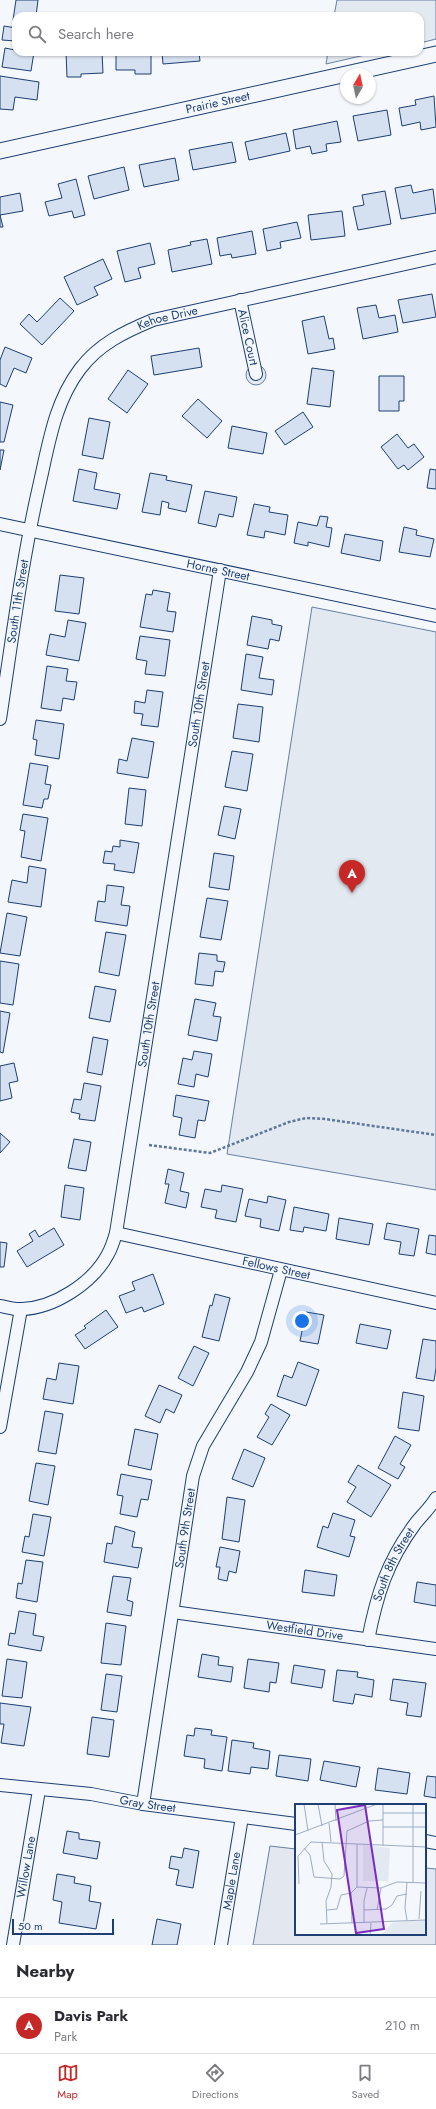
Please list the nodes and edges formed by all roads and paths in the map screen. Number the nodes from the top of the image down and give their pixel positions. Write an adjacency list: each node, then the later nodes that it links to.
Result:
1 (436, 54): 2 (street, Prairie Street)
2 (0, 151)
3 (436, 257): 4 (street, Kehoe Drive)
4 (240, 300): 5 (street, Alice Court); 7 (street, Kehoe Drive)
5 (256, 374)
6 (0, 524): 7 (street, Horne Street)
7 (29, 531): 8 (street, Horne Street); 10 (street, South 11th Street)
8 (220, 570): 9 (street, Horne Street); 13 (street, South 10th Street)
9 (436, 616)
10 (0, 719)
11 (436, 1135): 12 (path)
12 (149, 1145)
13 (116, 1233): 14 (street, Fellows Street); 17 (street, South 10th Street)
14 (281, 1270): 15 (street, Fellows Street); 20 (street, South 9th Street)
15 (436, 1303)
16 (0, 1306): 17 (street, South 10th Street)
17 (21, 1309): 18 (street)
18 (0, 1428)
19 (436, 1498): 21 (street, South 8th Street)
20 (173, 1612): 21 (street, Westfield Drive); 25 (street, South 9th Street)
21 (368, 1640): 22 (street, Westfield Drive)
22 (436, 1649)
23 (0, 1785): 24 (street, Gray Street)
24 (39, 1790): 25 (street, Gray Street); 30 (street, Willow Lane)
25 (143, 1804): 26 (street, Gray Street)
26 (242, 1817): 27 (street, Gray Street); 31 (street, Maple Lane)
27 (295, 1824)
28 (426, 1841): 29 (street)
29 (436, 1843)
30 (13, 1945)
31 (221, 1945)

